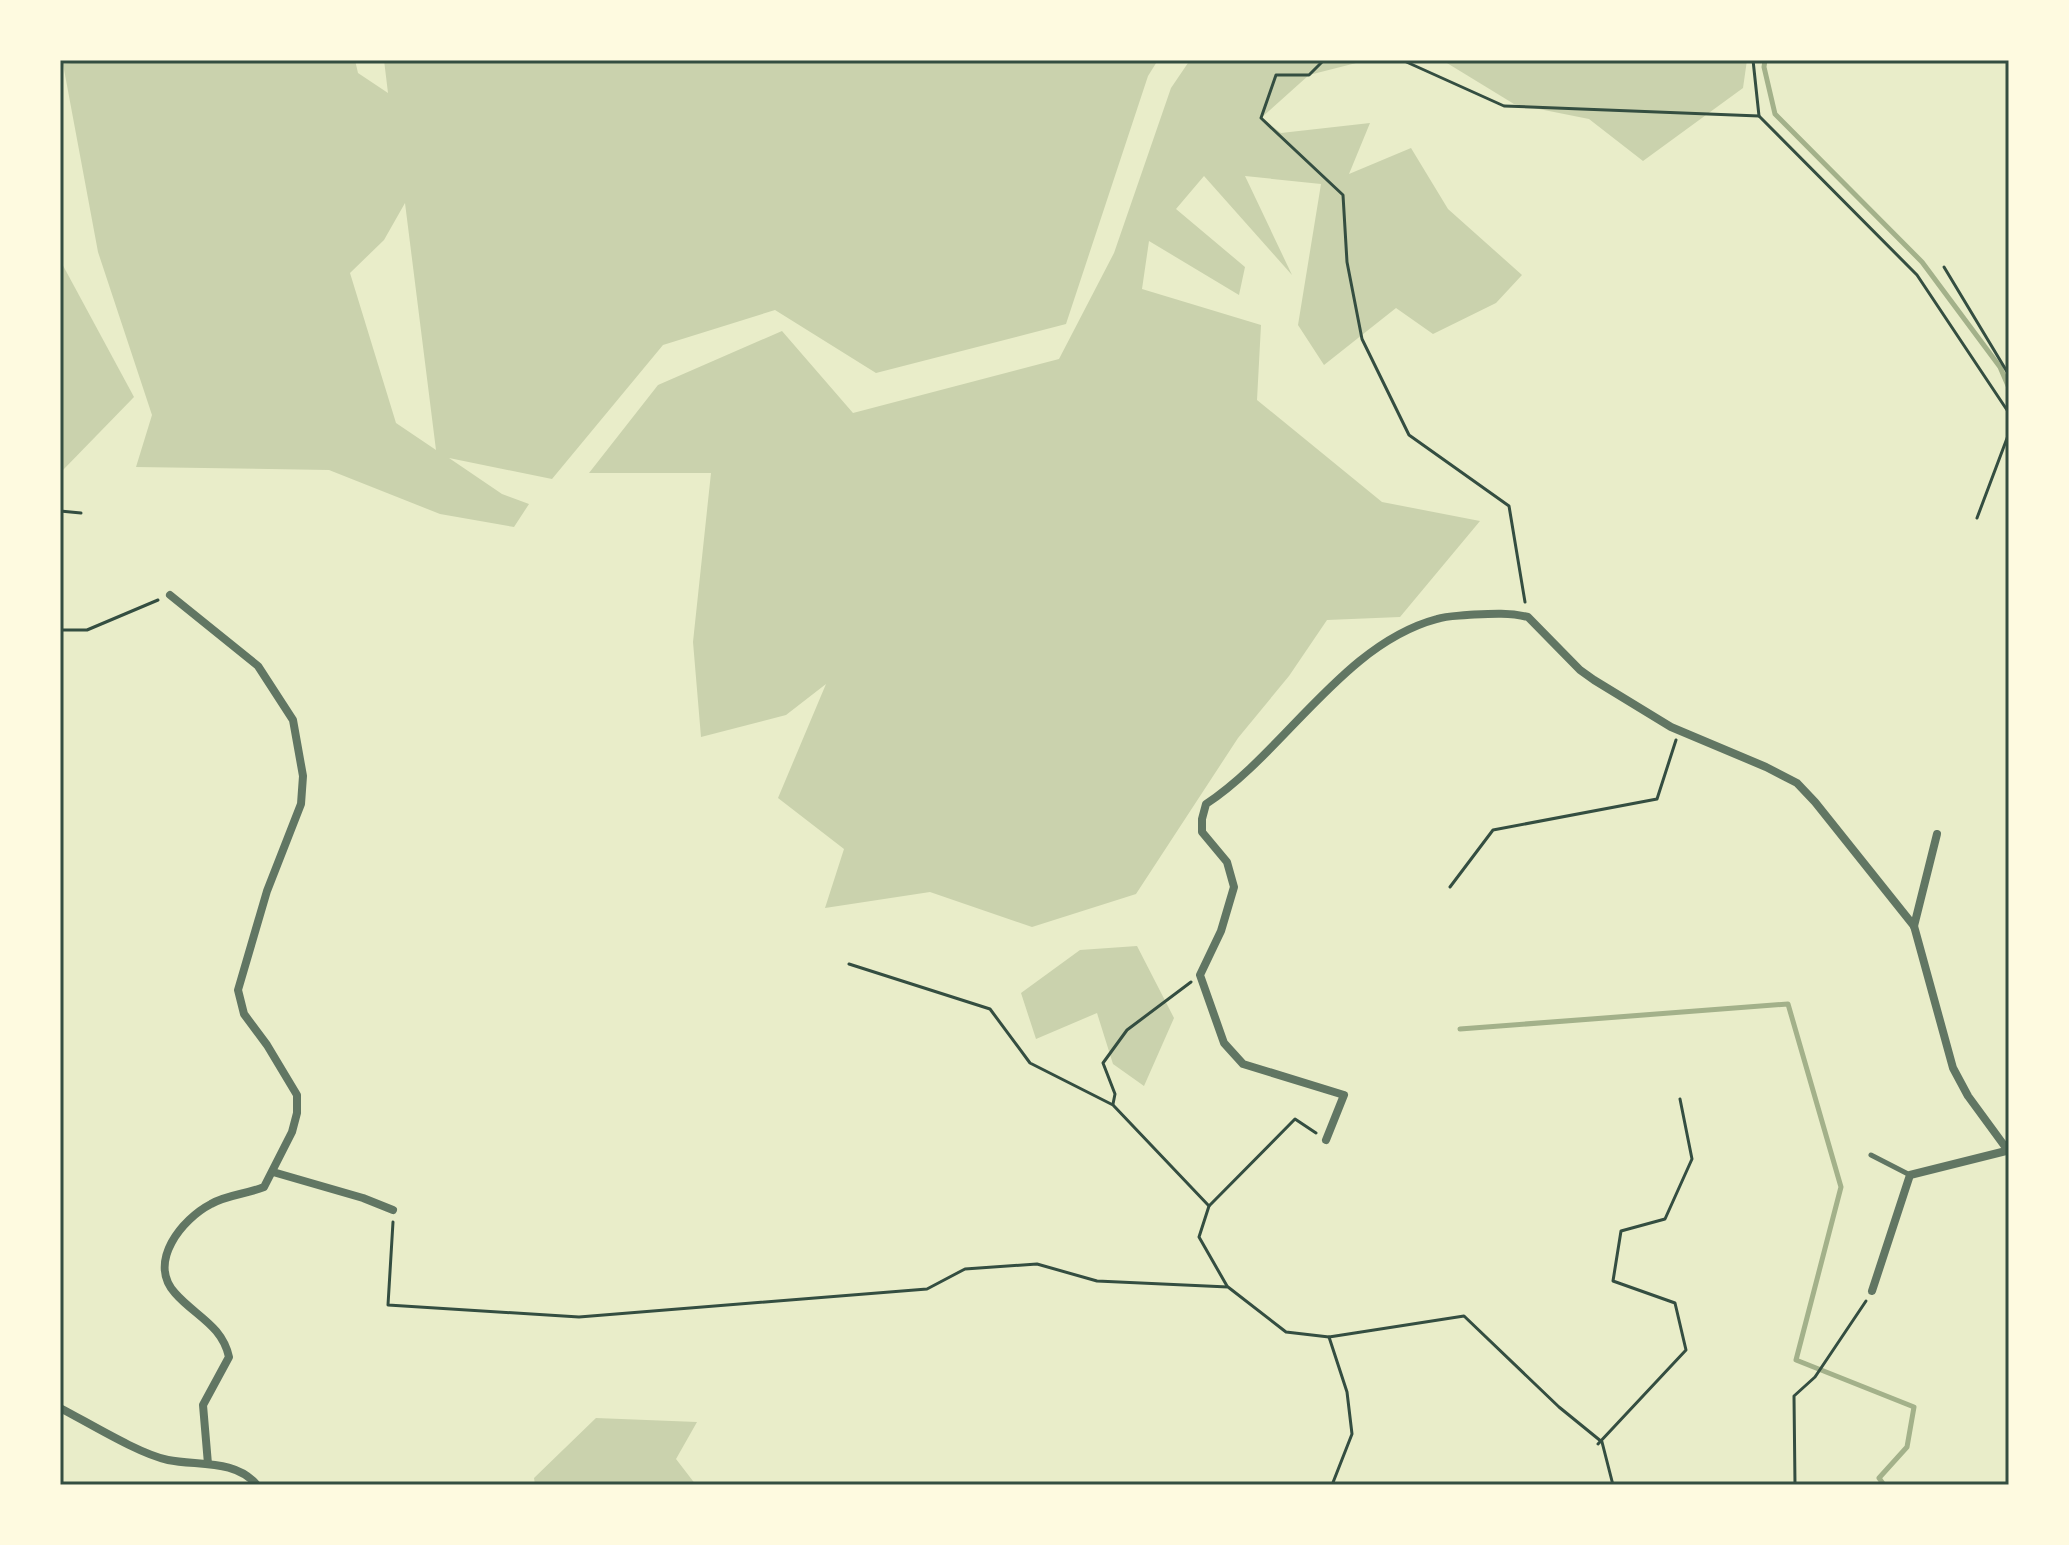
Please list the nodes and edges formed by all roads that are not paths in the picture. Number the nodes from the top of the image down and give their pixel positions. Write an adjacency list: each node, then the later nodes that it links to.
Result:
1 (170, 595): 7 (street)
2 (1937, 834): 3 (street)
3 (1914, 926): 4 (street); 5 (street)
4 (1326, 1140)
5 (2008, 1152): 8 (street)
6 (1871, 1155): 8 (lane)
7 (273, 1172): 9 (street); 12 (street)
8 (1910, 1175): 10 (street)
9 (393, 1210)
10 (1872, 1291)
11 (60, 1408): 12 (street)
12 (208, 1464): 13 (street)
13 (257, 1485)

